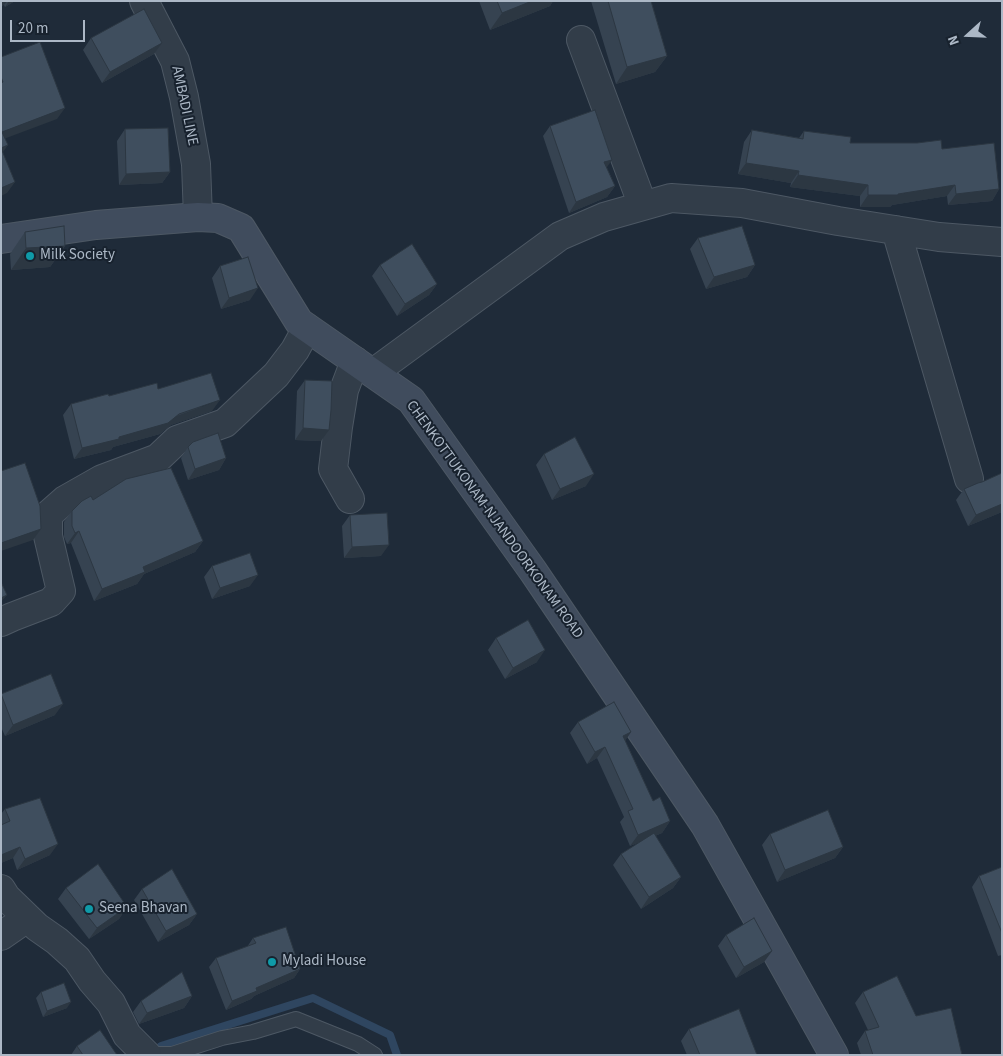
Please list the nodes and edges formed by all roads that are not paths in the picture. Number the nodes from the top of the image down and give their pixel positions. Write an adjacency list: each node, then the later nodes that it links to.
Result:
1 (144, 1): 4 (street, AMBADI LINE)
2 (581, 40): 3 (street)
3 (643, 206): 5 (street); 9 (street)
4 (198, 217): 6 (main road, CHENKOTTUKONAM-NJANDOORKONAM ROAD); 8 (main road, CHENKOTTUKONAM-NJANDOORKONAM ROAD)
5 (896, 230): 7 (street); 10 (street)
6 (1, 239)
7 (1002, 242)
8 (307, 328): 9 (main road, CHENKOTTUKONAM-NJANDOORKONAM ROAD); 12 (street)
9 (364, 367): 11 (street); 18 (main road, CHENKOTTUKONAM-NJANDOORKONAM ROAD)
10 (969, 479)
11 (350, 499)
12 (1, 622)
13 (1, 889): 14 (street)
14 (27, 918): 15 (street); 16 (street)
15 (1, 936)
16 (147, 1054): 17 (lane)
17 (375, 1055)
18 (834, 1055)

